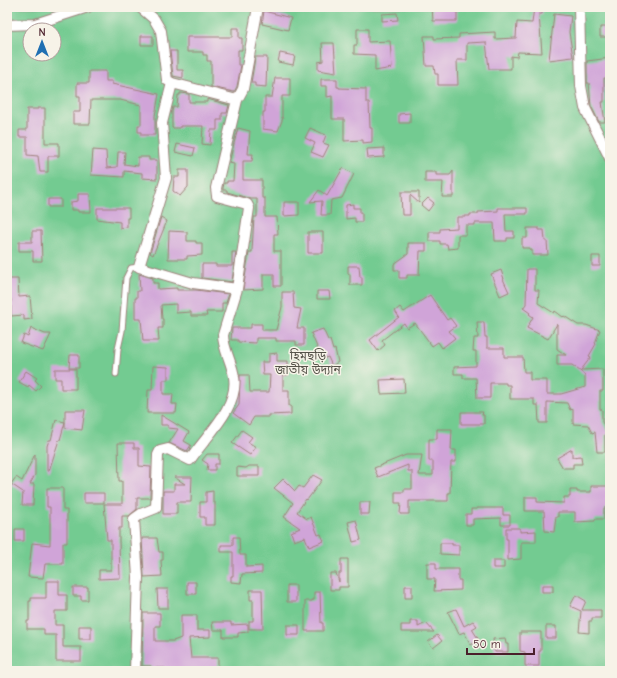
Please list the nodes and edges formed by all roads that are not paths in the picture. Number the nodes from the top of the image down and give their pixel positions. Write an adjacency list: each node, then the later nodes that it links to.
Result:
1 (88, 7): 5 (street)
2 (140, 7): 6 (street)
3 (258, 7): 7 (street)
4 (579, 7): 8 (street)
5 (7, 25)
6 (172, 83): 7 (street); 9 (street)
7 (237, 100): 10 (street)
8 (610, 158)
9 (140, 267): 10 (street); 11 (lane)
10 (237, 290): 12 (street)
11 (116, 374)
12 (136, 671)

